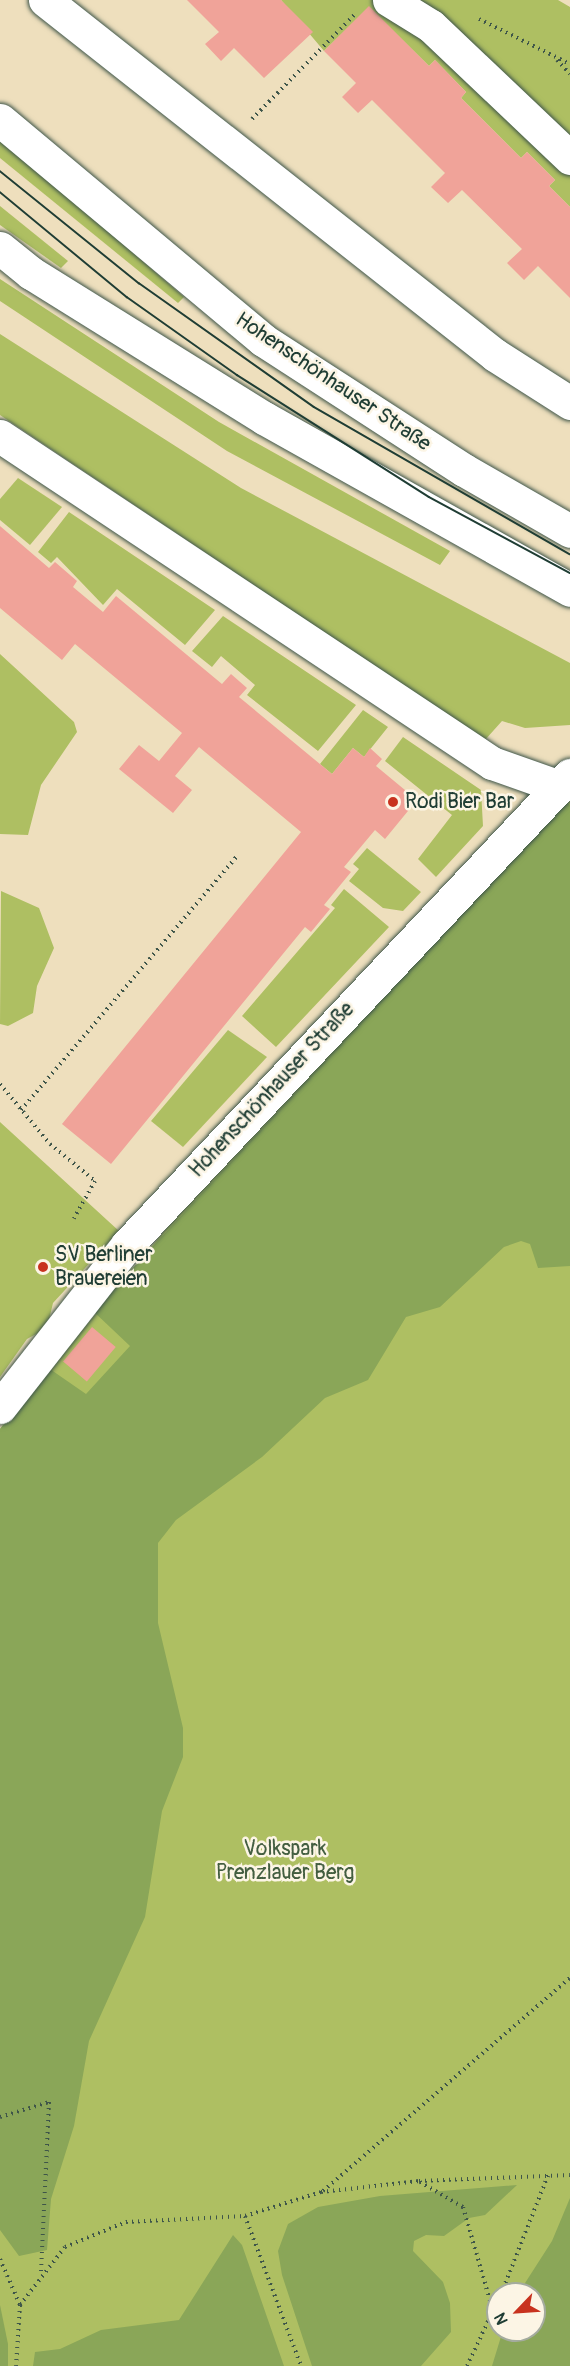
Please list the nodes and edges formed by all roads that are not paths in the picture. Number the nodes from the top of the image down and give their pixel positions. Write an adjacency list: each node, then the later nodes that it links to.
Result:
1 (45, 0): 6 (street)
2 (376, 4): 4 (street)
3 (0, 120): 8 (street, Hohenschönhauser Straße)
4 (570, 158)
5 (0, 248): 9 (street)
6 (570, 403)
7 (0, 436): 10 (street, Hohenschönhauser Straße)
8 (570, 531)
9 (570, 590)
10 (564, 780): 11 (street, Hohenschönhauser Straße)
11 (0, 1407)

